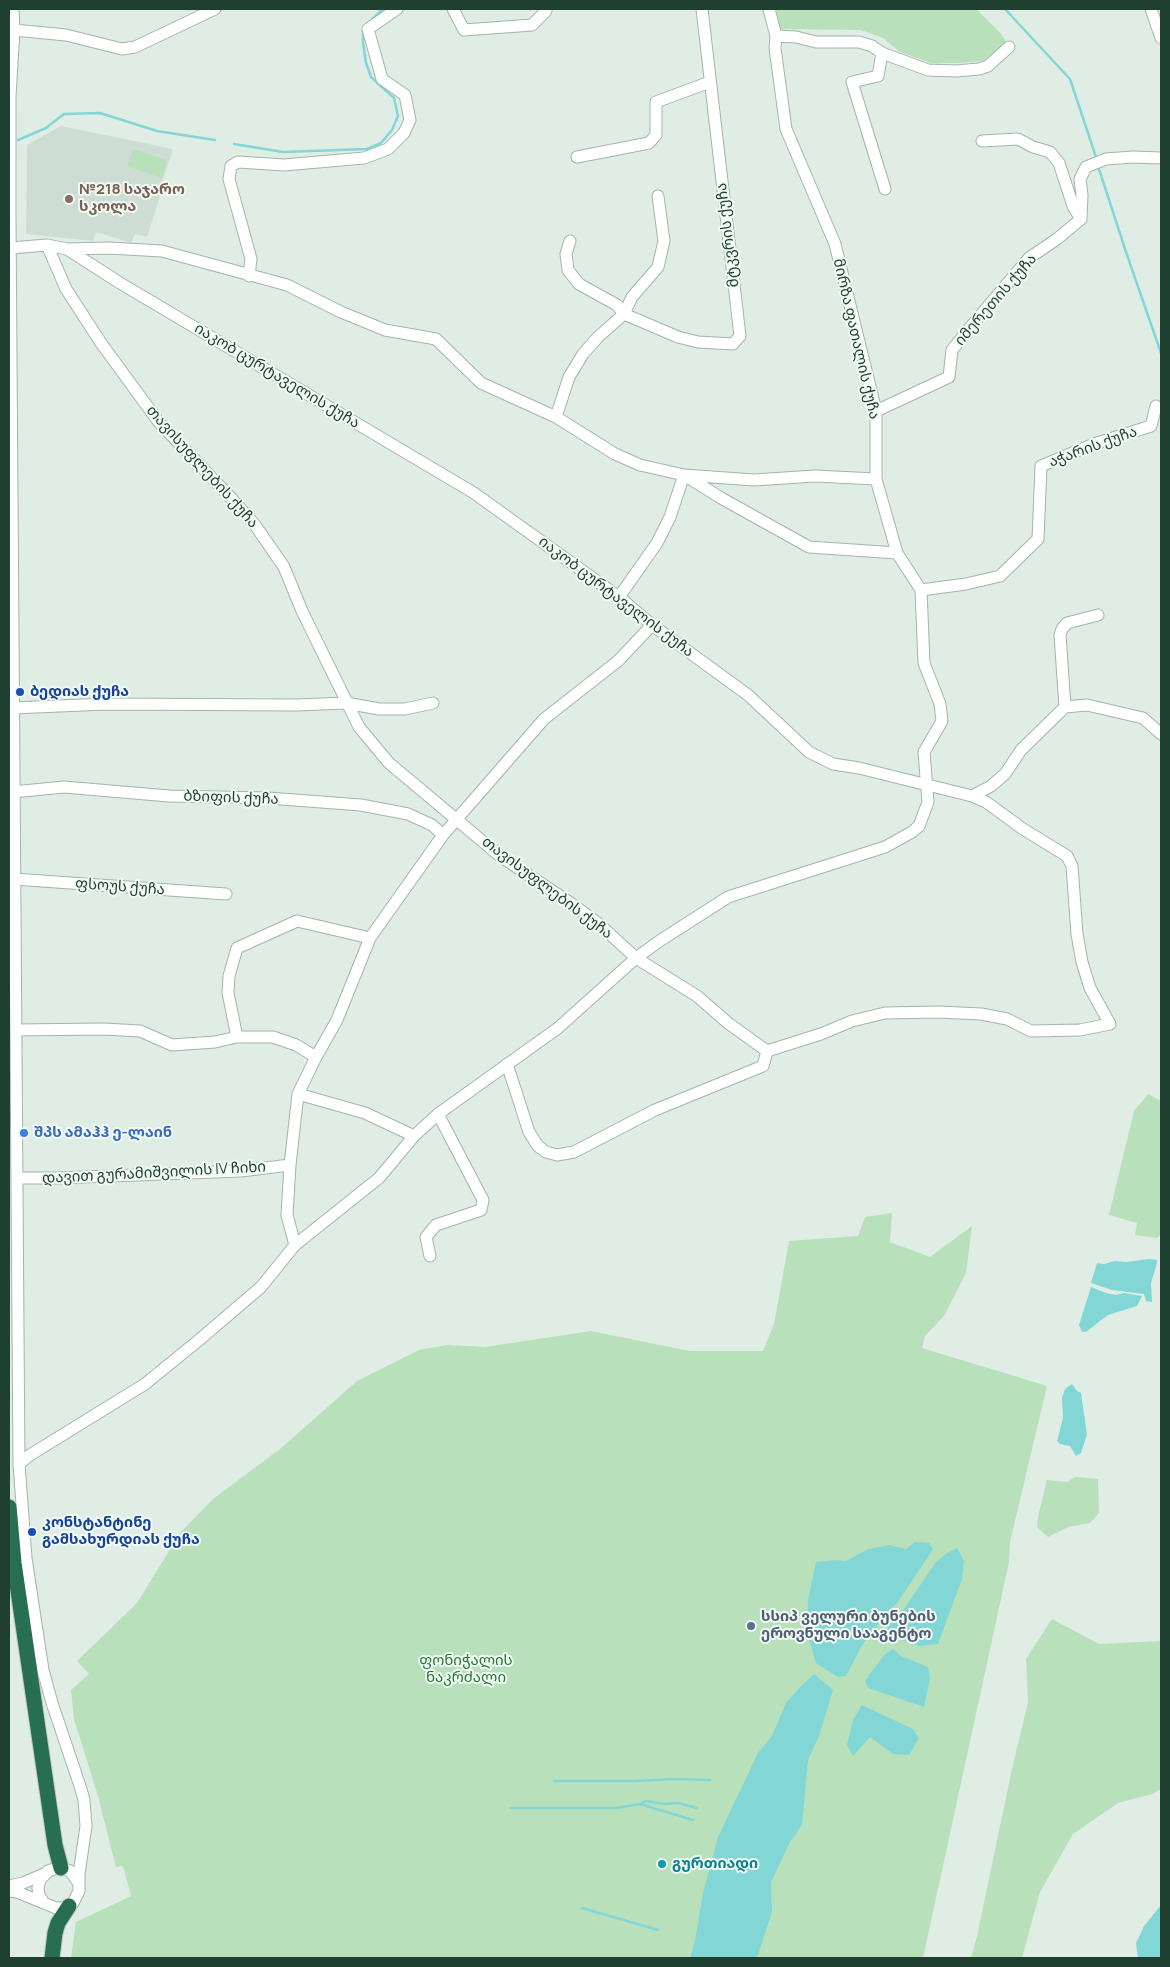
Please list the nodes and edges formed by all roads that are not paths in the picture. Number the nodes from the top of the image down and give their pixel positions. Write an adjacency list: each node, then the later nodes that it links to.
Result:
1 (12, 9): 9 (street)
2 (215, 9): 9 (street)
3 (397, 9): 25 (street)
4 (453, 9): 5 (street)
5 (546, 9)
6 (702, 9): 14 (street, მტკვრის ქუჩა)
7 (769, 9): 10 (street, მირზა ფათალის ქუჩა)
8 (1151, 9): 11 (street)
9 (12, 28): 23 (street)
10 (776, 36): 13 (street); 28 (street, მირზა ფათალის ქუჩა)
11 (1161, 38)
12 (1009, 47): 13 (street)
13 (882, 53): 18 (street)
14 (710, 82): 16 (street); 26 (street, მტკვრის ქუჩა)
15 (982, 141): 20 (street)
16 (577, 157)
17 (1161, 158): 20 (street)
18 (885, 189)
19 (658, 196): 26 (street)
20 (1081, 219): 28 (street, იმერეთის ქუჩა)
21 (570, 241): 26 (street)
22 (47, 245): 23 (street); 24 (street); 37 (street, თავისუფლების ქუჩა)
23 (11, 248): 40 (street)
24 (67, 249): 25 (street); 34 (street, იაკობ ცურტაველის ქუჩა)
25 (249, 276): 29 (street)
26 (624, 314): 29 (street)
27 (1156, 406): 33 (street, აჭარის ქუჩა)
28 (876, 411): 31 (street, მირზა ფათალის ქუჩა)
29 (556, 417): 30 (street)
30 (684, 475): 31 (street); 32 (street); 34 (street)
31 (876, 478): 32 (street, მირზა ფათალის ქუჩა)
32 (897, 553): 33 (street, მირზა ფათალის ქუჩა)
33 (921, 590): 42 (street)
34 (619, 598): 36 (street, იაკობ ცურტაველის ქუჩა)
35 (1098, 615): 39 (street)
36 (652, 625): 42 (street, იაკობ ცურტაველის ქუჩა); 45 (street)
37 (346, 703): 38 (street); 40 (street); 45 (street, თავისუფლების ქუჩა)
38 (433, 703)
39 (1065, 707): 41 (street); 44 (street)
40 (12, 708): 43 (street)
41 (1161, 734)
42 (926, 785): 44 (street, იაკობ ცურტაველის ქუჩა); 50 (street)
43 (13, 792): 46 (street, ბზიფის ქუჩა); 47 (street)
44 (972, 796): 53 (street)
45 (457, 820): 46 (street); 50 (street, თავისუფლების ქუჩა)
46 (443, 835): 49 (street)
47 (14, 879): 48 (street, ფსოუს ქუჩა); 51 (street)
48 (226, 894)
49 (370, 938): 52 (street); 54 (street)
50 (636, 958): 53 (street, თავისუფლების ქუჩა); 55 (street)
51 (16, 1030): 52 (street); 60 (street)
52 (237, 1037): 54 (street)
53 (767, 1051): 55 (street)
54 (316, 1057): 56 (street)
55 (507, 1064): 57 (street)
56 (298, 1094): 58 (street); 59 (street)
57 (438, 1114): 58 (street); 62 (street)
58 (414, 1136): 61 (street)
59 (290, 1166): 60 (street, დავით გურამიშვილის IV ჩიხი); 61 (street)
60 (18, 1178): 63 (street)
61 (295, 1245): 63 (street)
62 (430, 1256)
63 (19, 1464): 65 (street)
64 (9, 1507): 66 (highway)
65 (83, 1843): 66 (street); 68 (street)
66 (62, 1868): 67 (street); 68 (street)
67 (44, 1874): 69 (street); 71 (street)
68 (78, 1882): 72 (street)
69 (9, 1886)
70 (9, 1891): 71 (street)
71 (44, 1902): 72 (street)
72 (69, 1906): 73 (highway)
73 (52, 1958)

